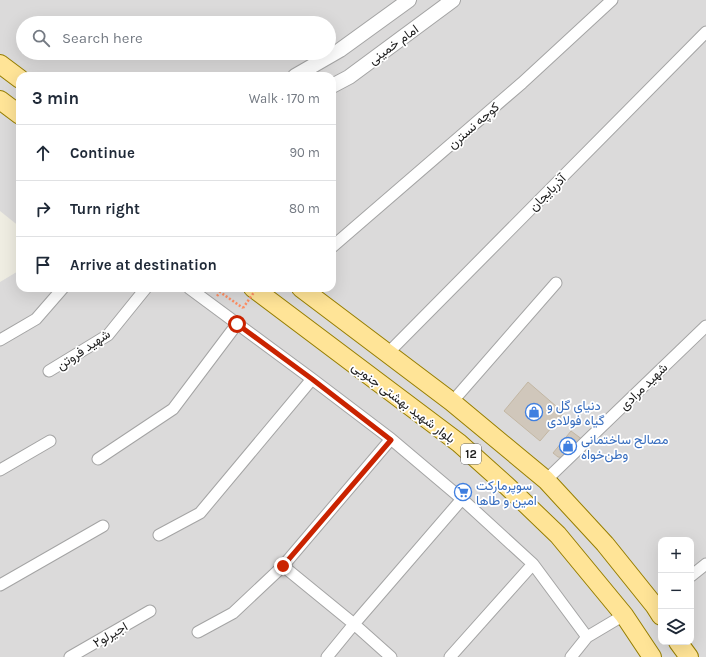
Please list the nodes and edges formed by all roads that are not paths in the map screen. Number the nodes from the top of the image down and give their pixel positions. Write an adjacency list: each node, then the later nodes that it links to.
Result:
1 (409, 0): 5 (street, امام خمینی)
2 (453, 0): 10 (street, امام خمینی)
3 (612, 0): 13 (street, کوچه نسترن)
4 (706, 32): 25 (street, آذربایجان)
5 (336, 52)
6 (323, 60): 8 (street, امام خمینی)
7 (0, 64): 9 (main road)
8 (302, 72)
9 (16, 76)
10 (336, 84)
11 (0, 100): 12 (main road)
12 (16, 112)
13 (336, 244)
14 (556, 283): 28 (street)
15 (60, 292): 23 (street)
16 (143, 292): 26 (street, شهید فروتن)
17 (194, 292): 20 (street)
18 (258, 292): 24 (main road, بلوار شهید بهشتی جنوبی / 12)
19 (306, 292): 22 (main road, 12)
20 (237, 324): 27 (street); 31 (street)
21 (706, 326): 33 (street, شهید مرادی)
22 (356, 329): 24 (main road); 25 (main road, 12)
23 (0, 340)
24 (338, 352): 44 (main road, بلوار شهید بهشتی جنوبی / 12)
25 (388, 353): 28 (main road, 12)
26 (49, 372)
27 (312, 379): 29 (street); 36 (street)
28 (452, 402): 33 (main road, 12)
29 (391, 440): 34 (street); 39 (street)
30 (50, 441): 32 (street)
31 (98, 459)
32 (0, 470)
33 (546, 480): 42 (main road, 12)
34 (462, 500): 37 (street); 45 (street)
35 (103, 526): 41 (street)
36 (159, 535)
37 (533, 564): 47 (street); 52 (street)
38 (706, 564): 40 (street)
39 (283, 566): 45 (street); 46 (street)
40 (694, 574)
41 (0, 584)
42 (658, 606)
43 (150, 611): 49 (street, اجیرلو۲)
44 (624, 615): 47 (street); 54 (main road, بلوار شهید بهشتی جنوبی / 12)
45 (354, 624): 50 (street); 51 (street)
46 (198, 632)
47 (587, 637): 53 (street)
48 (680, 645): 55 (main road)
49 (70, 657)
50 (327, 657)
51 (391, 657)
52 (450, 657)
53 (571, 657)
54 (652, 657)
55 (688, 657)

